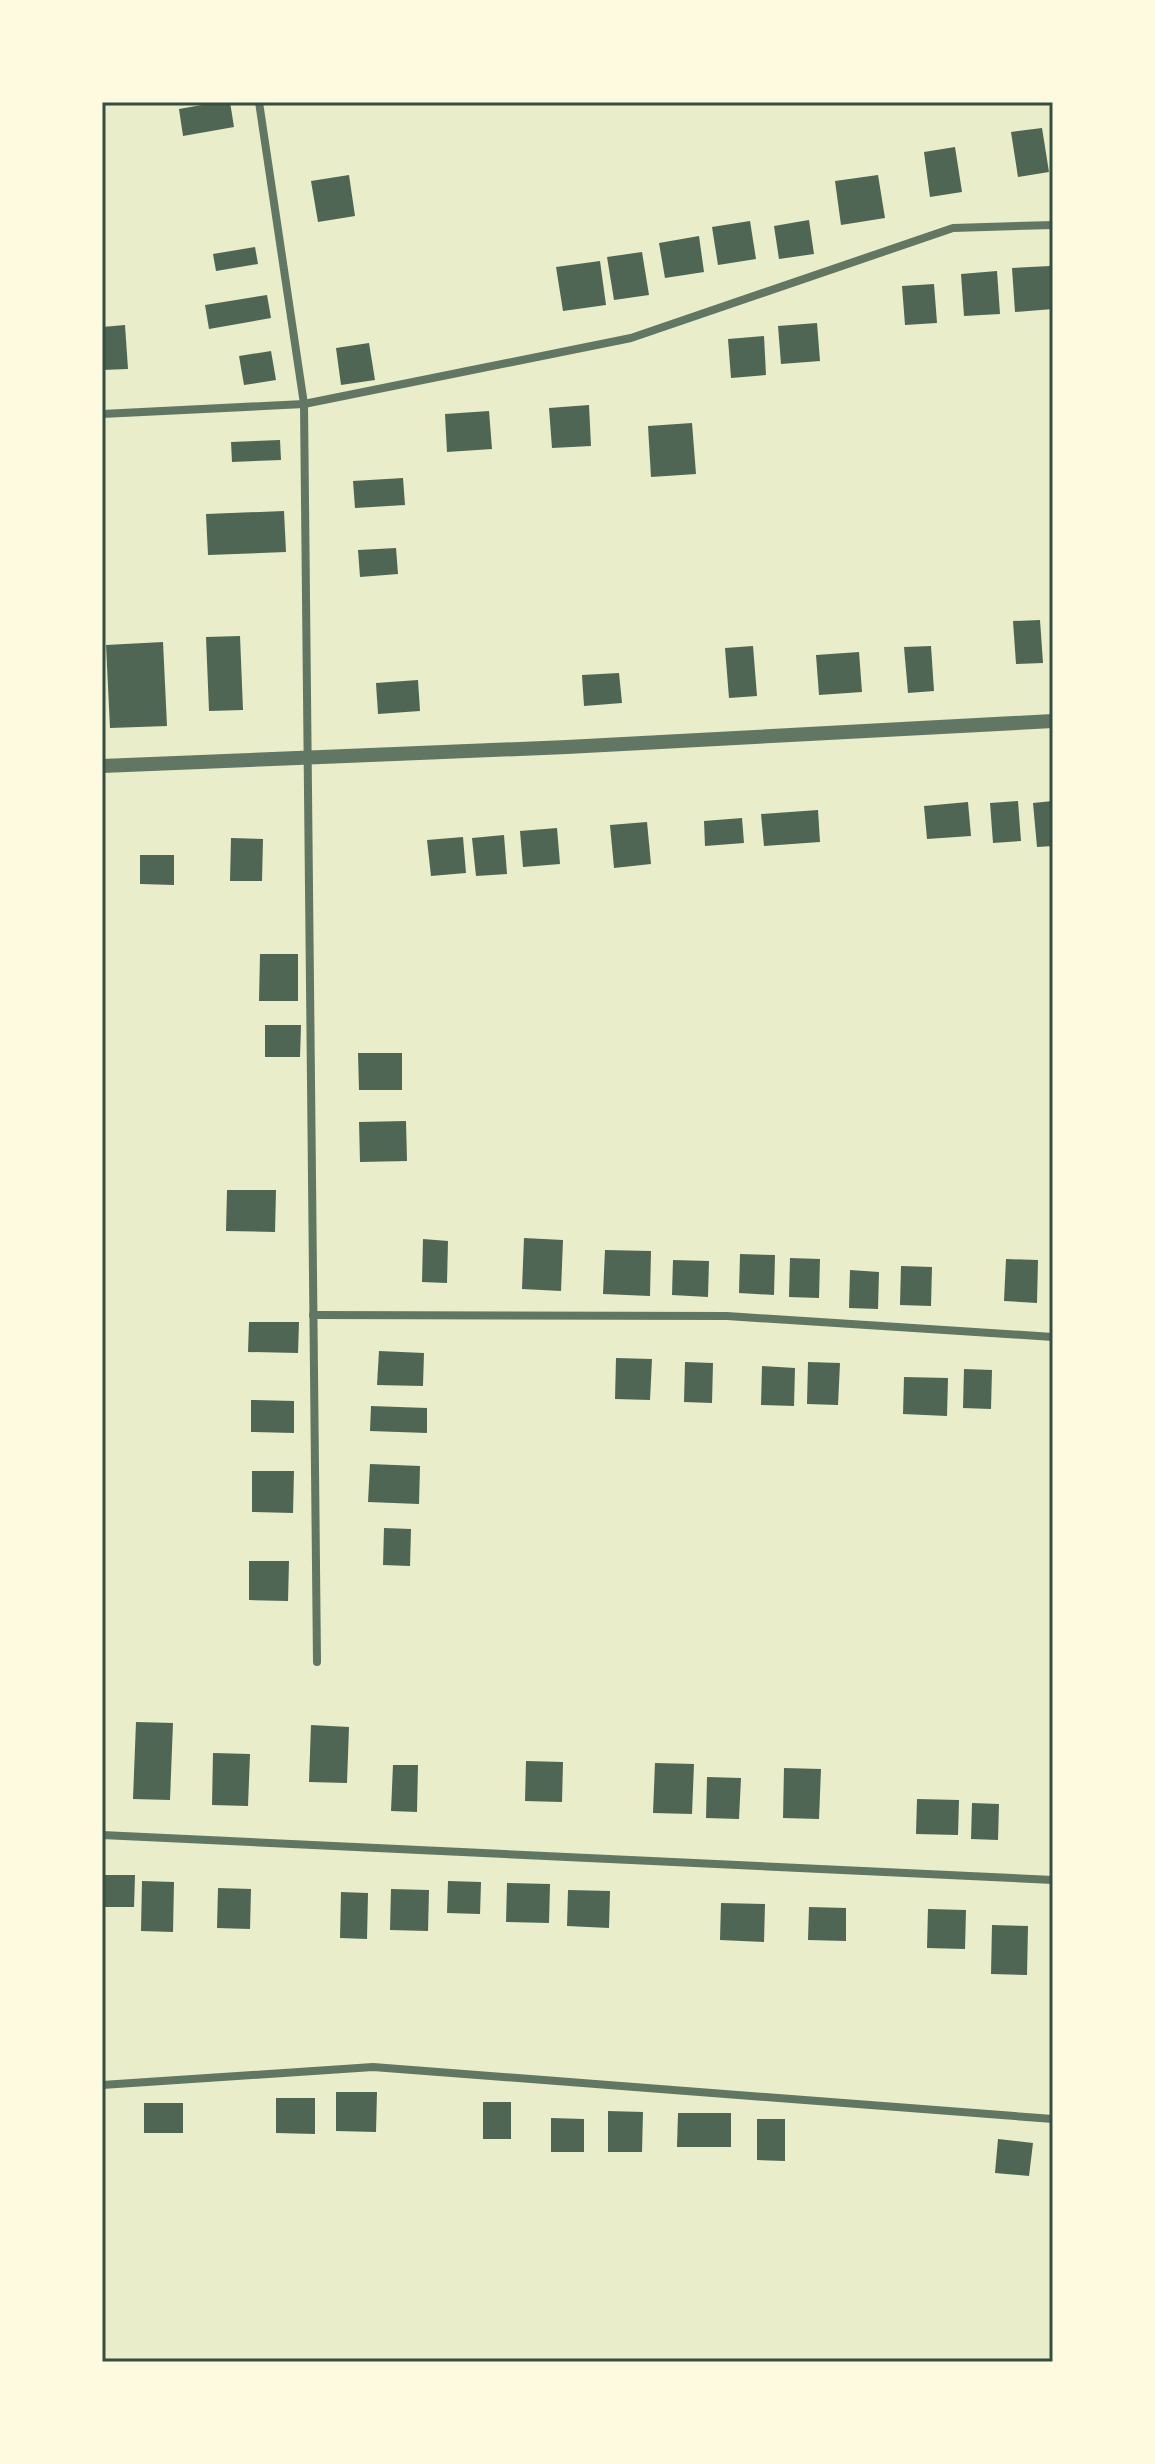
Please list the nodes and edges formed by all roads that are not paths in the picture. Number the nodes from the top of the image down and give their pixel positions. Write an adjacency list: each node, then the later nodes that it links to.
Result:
1 (259, 102): 3 (street)
2 (1053, 225): 3 (street)
3 (304, 404): 4 (street); 6 (street)
4 (102, 414)
5 (1053, 721): 6 (street)
6 (308, 757): 7 (street); 8 (street)
7 (102, 766)
8 (313, 1315): 9 (street); 10 (street)
9 (1053, 1337)
10 (317, 1662)
11 (102, 1835): 12 (street)
12 (1053, 1880)
13 (102, 2085): 14 (street)
14 (1053, 2119)

